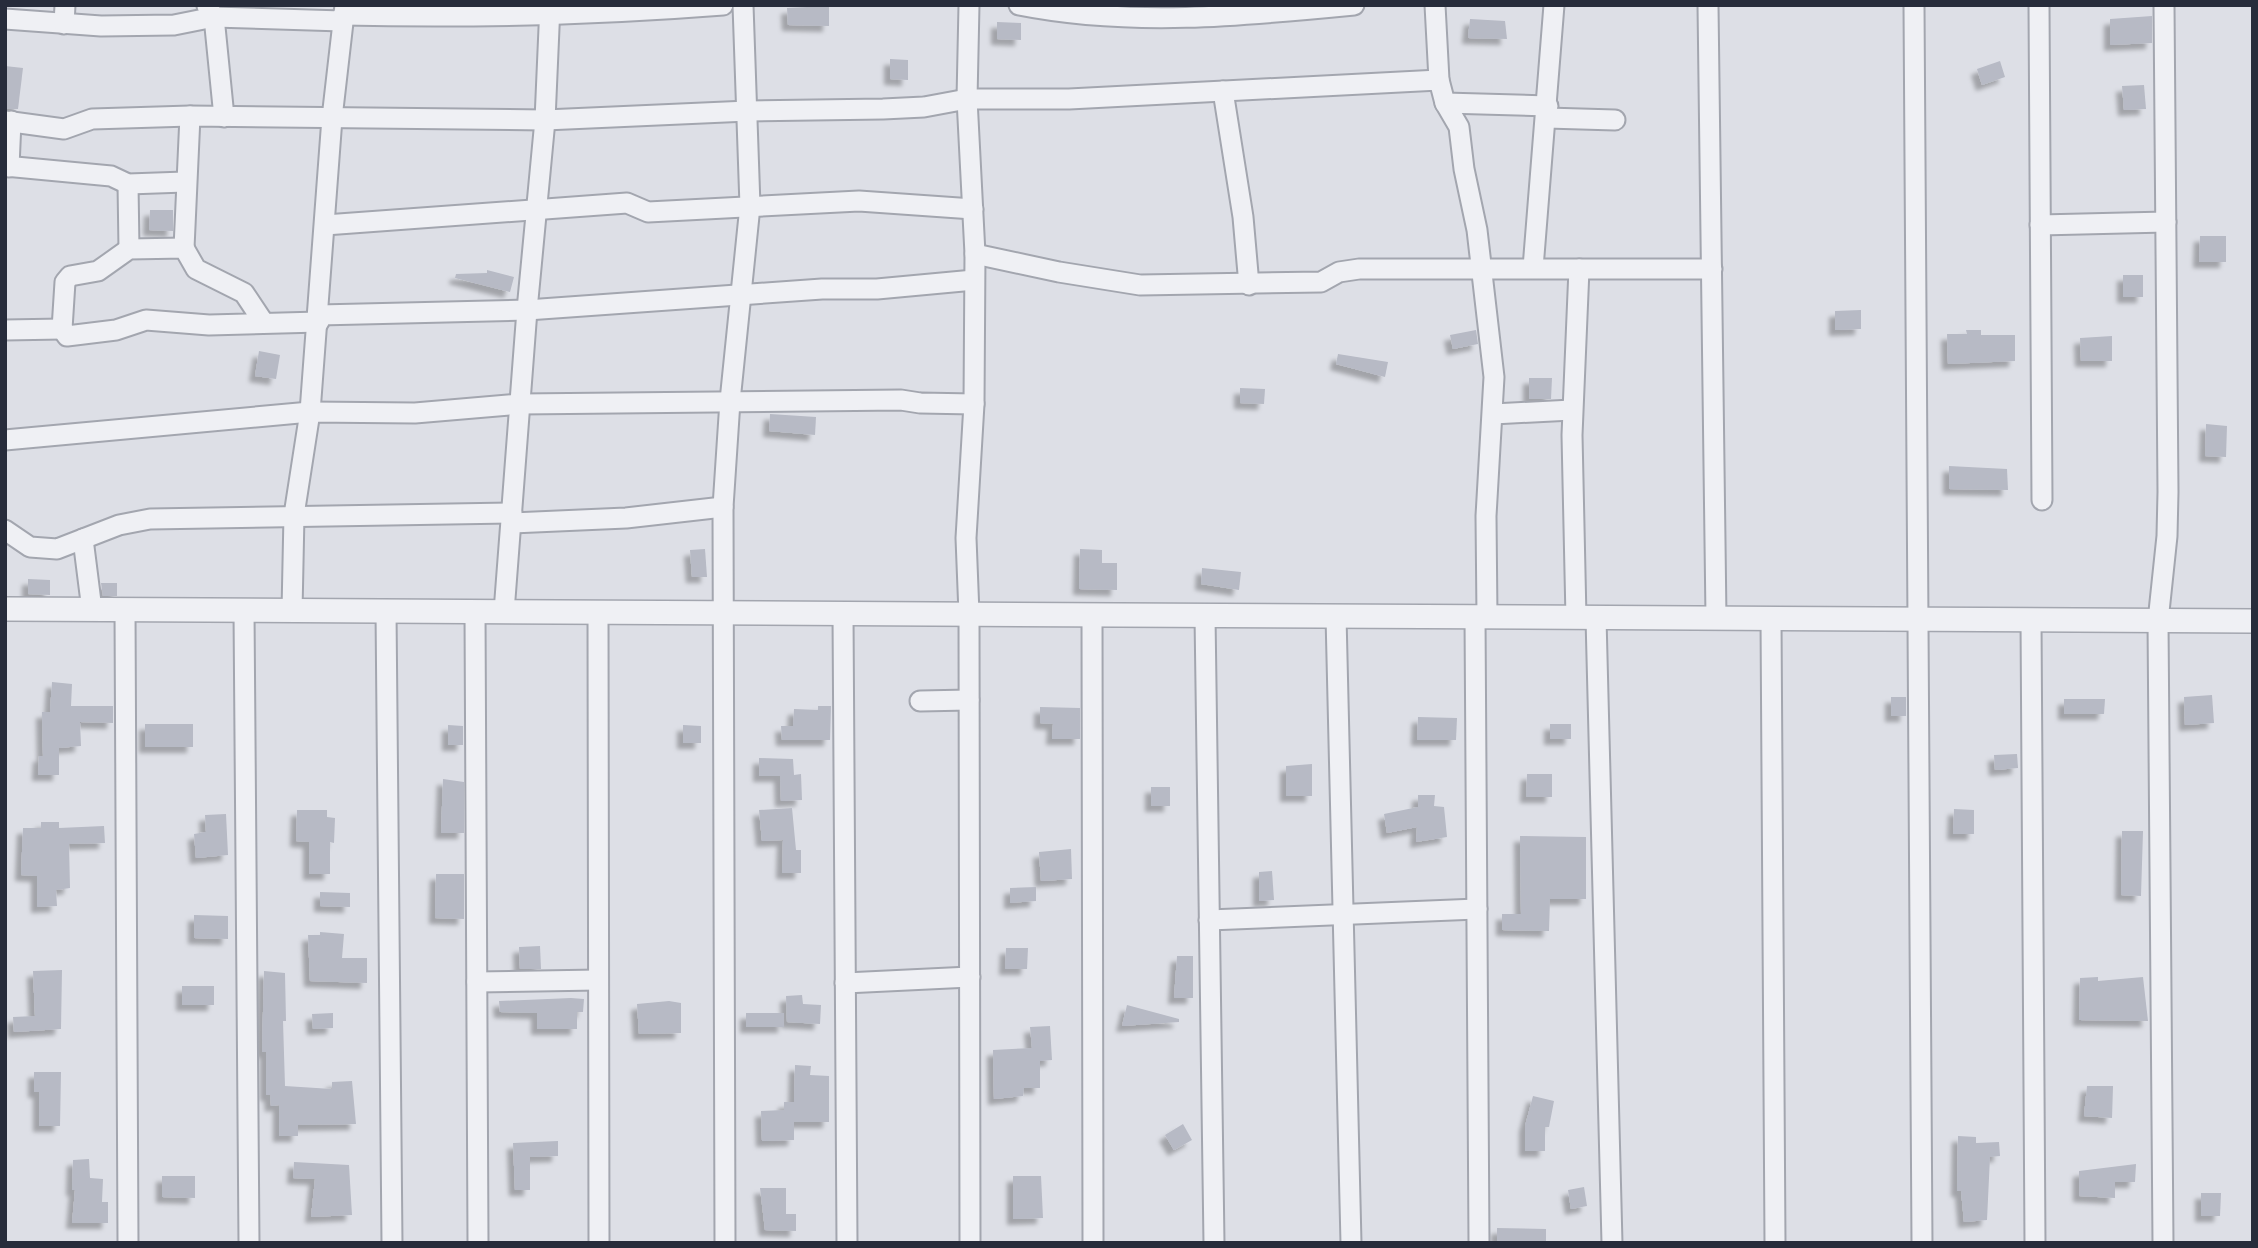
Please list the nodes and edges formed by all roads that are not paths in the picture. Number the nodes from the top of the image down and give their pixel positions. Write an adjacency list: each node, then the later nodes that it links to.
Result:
1 (723, 5): 14 (street)
2 (743, 5): 23 (street)
3 (969, 5): 21 (street)
4 (1019, 5): 13 (street)
5 (1354, 5): 12 (street)
6 (1435, 5): 19 (street)
7 (1554, 5): 24 (street)
8 (1708, 5): 46 (street)
9 (1914, 5): 87 (street)
10 (2039, 5): 39 (street)
11 (2164, 5): 37 (street)
12 (1315, 7): 13 (street)
13 (1056, 9)
14 (550, 10): 16 (street); 28 (street)
15 (210, 11): 16 (street); 17 (street); 26 (street)
16 (343, 14): 27 (street)
17 (65, 15): 18 (street)
18 (5, 19)
19 (1439, 80): 20 (street); 22 (street)
20 (1223, 91): 21 (street); 48 (street)
21 (967, 99): 23 (street); 35 (street)
22 (1445, 103): 24 (street); 43 (street)
23 (748, 111): 28 (street); 34 (street)
24 (1547, 112): 29 (street); 44 (street)
25 (190, 116): 26 (street); 30 (street); 32 (street)
26 (224, 117): 27 (street)
27 (332, 118): 28 (street); 38 (street)
28 (545, 120): 36 (street)
29 (1615, 120)
30 (8, 121): 31 (street)
31 (7, 167): 33 (street)
32 (185, 182): 33 (street); 40 (street)
33 (128, 184): 41 (street)
34 (750, 206): 35 (street); 36 (street); 49 (street)
35 (973, 209): 42 (street)
36 (535, 212): 38 (street); 50 (street)
37 (2166, 222): 39 (street); 89 (street)
38 (326, 225): 51 (street)
39 (2040, 225): 62 (street)
40 (184, 248): 41 (street); 52 (street)
41 (129, 249): 53 (street)
42 (975, 254): 47 (street); 48 (street)
43 (1479, 267): 44 (street); 48 (street); 60 (street)
44 (1533, 268): 45 (street)
45 (1579, 269): 46 (street); 58 (street)
46 (1712, 269): 85 (street)
47 (974, 280): 49 (street); 57 (street)
48 (1249, 285)
49 (742, 294): 50 (street); 55 (street)
50 (527, 310): 51 (street); 56 (street)
51 (319, 318): 52 (street); 59 (street)
52 (264, 323): 53 (street)
53 (62, 329): 54 (street)
54 (5, 330)
55 (730, 401): 56 (street); 57 (street); 63 (street)
56 (520, 404): 59 (street); 65 (street)
57 (974, 404): 79 (street)
58 (1572, 410): 60 (street); 84 (street)
59 (310, 412): 61 (street); 64 (street)
60 (1493, 414): 83 (street)
61 (5, 440)
62 (2042, 500)
63 (723, 507): 65 (street); 77 (street)
64 (294, 515): 65 (street); 67 (street); 72 (street)
65 (512, 518): 75 (street)
66 (5, 530): 67 (street)
67 (83, 539): 69 (street)
68 (5, 609): 69 (street)
69 (92, 610): 70 (street)
70 (125, 610): 71 (street); 100 (street)
71 (244, 611): 72 (street); 101 (street)
72 (292, 611): 73 (street)
73 (386, 611): 74 (street); 102 (street)
74 (475, 612): 75 (street); 98 (street)
75 (504, 612): 76 (street)
76 (598, 613): 77 (street); 97 (street)
77 (723, 613): 78 (street); 105 (street)
78 (842, 614): 79 (street); 99 (street)
79 (969, 614): 80 (street); 91 (street)
80 (1092, 615): 81 (street); 108 (street)
81 (1205, 616): 82 (street); 95 (street)
82 (1336, 616): 83 (street); 94 (street)
83 (1481, 617): 84 (street); 93 (street)
84 (1586, 618): 85 (street); 112 (street)
85 (1716, 618): 86 (street)
86 (1771, 619): 87 (street); 113 (street)
87 (1920, 619): 88 (street); 114 (street)
88 (2031, 620): 89 (street); 115 (street)
89 (2158, 621): 90 (street); 116 (street)
90 (2253, 621)
91 (969, 700): 92 (street); 96 (street)
92 (920, 701)
93 (1477, 909): 94 (street); 111 (street)
94 (1343, 915): 95 (street); 110 (street)
95 (1209, 920): 109 (street)
96 (970, 977): 99 (street); 107 (street)
97 (598, 980): 98 (street); 104 (street)
98 (477, 982): 103 (street)
99 (845, 983): 106 (street)
100 (128, 1243)
101 (249, 1243)
102 (392, 1243)
103 (478, 1243)
104 (599, 1243)
105 (725, 1243)
106 (847, 1243)
107 (970, 1243)
108 (1093, 1243)
109 (1214, 1243)
110 (1351, 1243)
111 (1479, 1243)
112 (1612, 1243)
113 (1775, 1243)
114 (1922, 1243)
115 (2035, 1243)
116 (2163, 1243)

